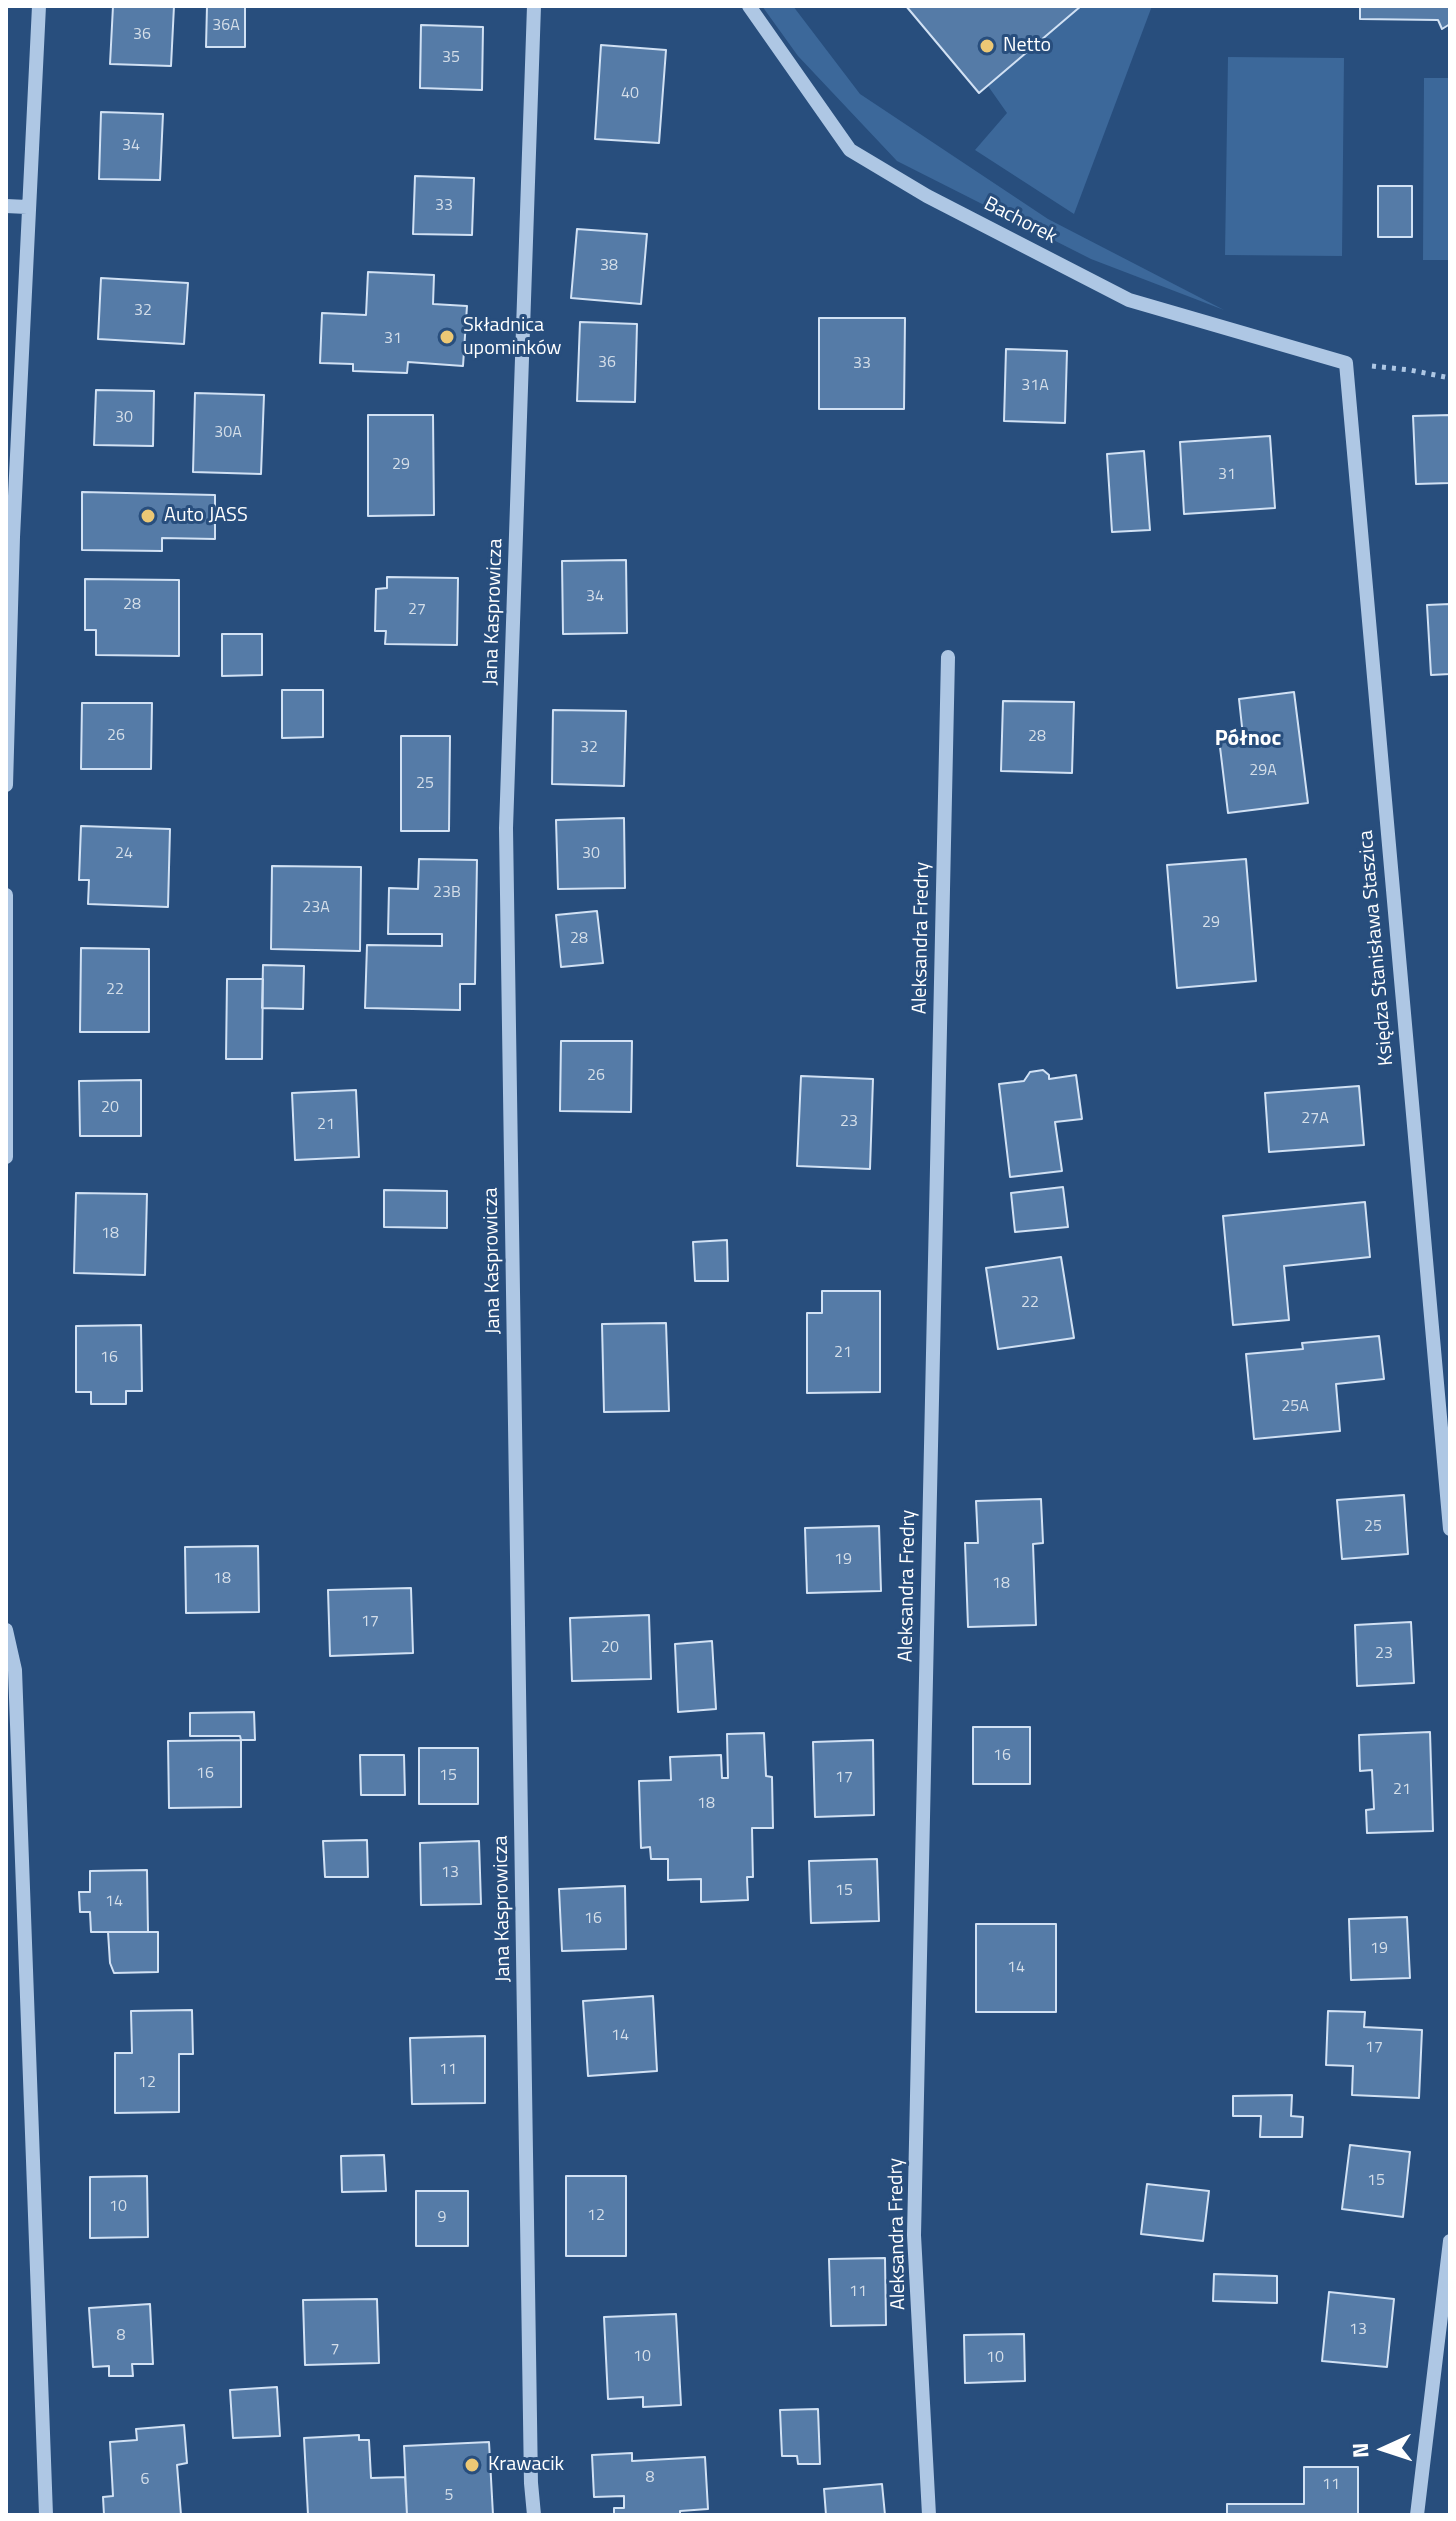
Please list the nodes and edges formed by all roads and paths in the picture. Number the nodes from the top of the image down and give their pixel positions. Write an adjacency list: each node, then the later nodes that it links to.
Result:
1 (39, 6): 5 (street)
2 (534, 6): 20 (street, Jana Kasprowicza)
3 (749, 6): 8 (street, Bachorek)
4 (6, 206): 5 (street)
5 (27, 207): 7 (street)
6 (6, 341): 7 (street)
7 (22, 342): 10 (street)
8 (1346, 363): 9 (path); 16 (street, Księdza Stanisława Staszica)
9 (1450, 378)
10 (10, 538): 12 (street)
11 (948, 657): 21 (street, Aleksandra Fredry)
12 (6, 785)
13 (6, 895): 14 (street)
14 (6, 1135): 15 (street)
15 (6, 1157)
16 (1450, 1529)
17 (6, 1630): 19 (street)
18 (1450, 2241): 22 (street)
19 (46, 2515)
20 (534, 2515)
21 (929, 2515)
22 (1417, 2515)

